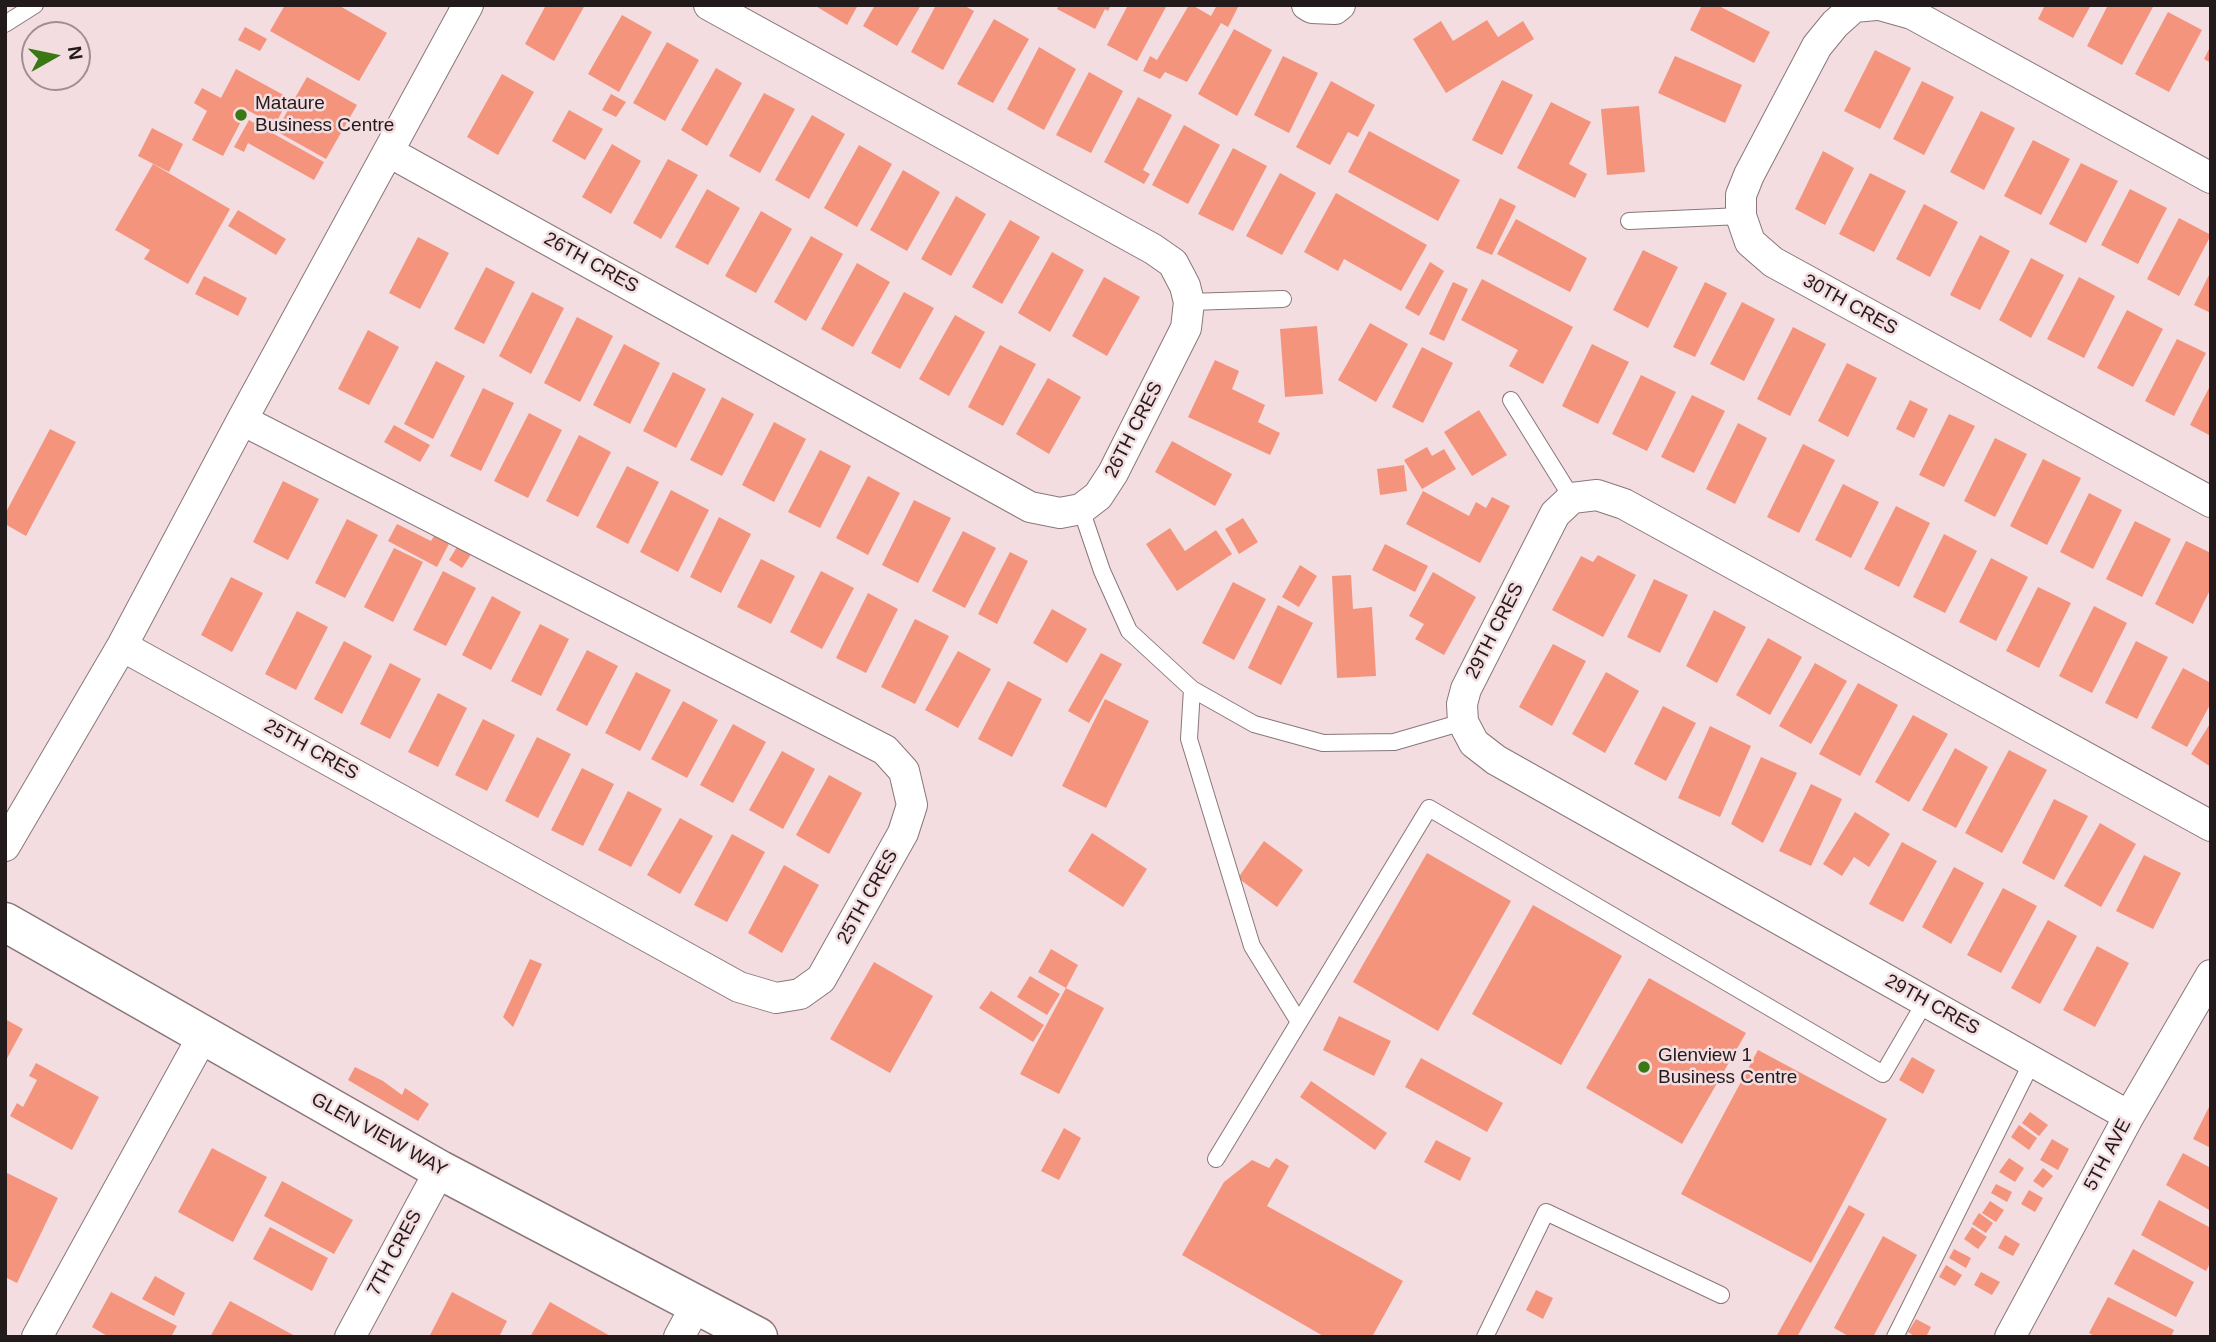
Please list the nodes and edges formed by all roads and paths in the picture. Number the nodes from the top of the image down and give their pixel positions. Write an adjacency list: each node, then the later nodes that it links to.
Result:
1 (35, 5): 7 (lane)
2 (468, 5): 8 (street)
3 (709, 5): 13 (street)
4 (1307, 5): 5 (street)
5 (1340, 5)
6 (1866, 6): 9 (street); 10 (street)
7 (5, 24)
8 (389, 152): 15 (street); 18 (street, 26TH CRES)
9 (2211, 178)
10 (1741, 216): 11 (lane); 17 (street, 30TH CRES)
11 (1629, 221)
12 (1283, 299): 13 (lane)
13 (1189, 302): 18 (street, 26TH CRES)
14 (1511, 400): 16 (lane)
15 (242, 420): 19 (street); 19 (street, 25TH CRES)
16 (1572, 498): 21 (street, 29TH CRES); 22 (street)
17 (2211, 502)
18 (1081, 509): 20 (lane)
19 (122, 646): 23 (street)
20 (1192, 689): 21 (lane); 27 (lane)
21 (1463, 722): 26 (street, 29TH CRES)
22 (2211, 826)
23 (5, 846)
24 (5, 922): 28 (street, GLEN VIEW WAY)
25 (2211, 975): 30 (street, 5TH AVE)
26 (1925, 1002): 27 (lane); 29 (street, 29TH CRES)
27 (1299, 1022): 31 (lane)
28 (203, 1036): 32 (street, GLEN VIEW WAY); 35 (street)
29 (2032, 1062): 30 (street, 29TH CRES); 40 (lane)
30 (2129, 1116): 41 (street, 5TH AVE)
31 (1216, 1159)
32 (440, 1170): 34 (street, GLEN VIEW WAY); 36 (street, 7TH CRES)
33 (1721, 1295): 39 (lane)
34 (697, 1304): 37 (street); 38 (street, GLEN VIEW WAY)
35 (37, 1337)
36 (350, 1337)
37 (678, 1337)
38 (758, 1337)
39 (1485, 1337)
40 (1895, 1337)
41 (2010, 1337)

